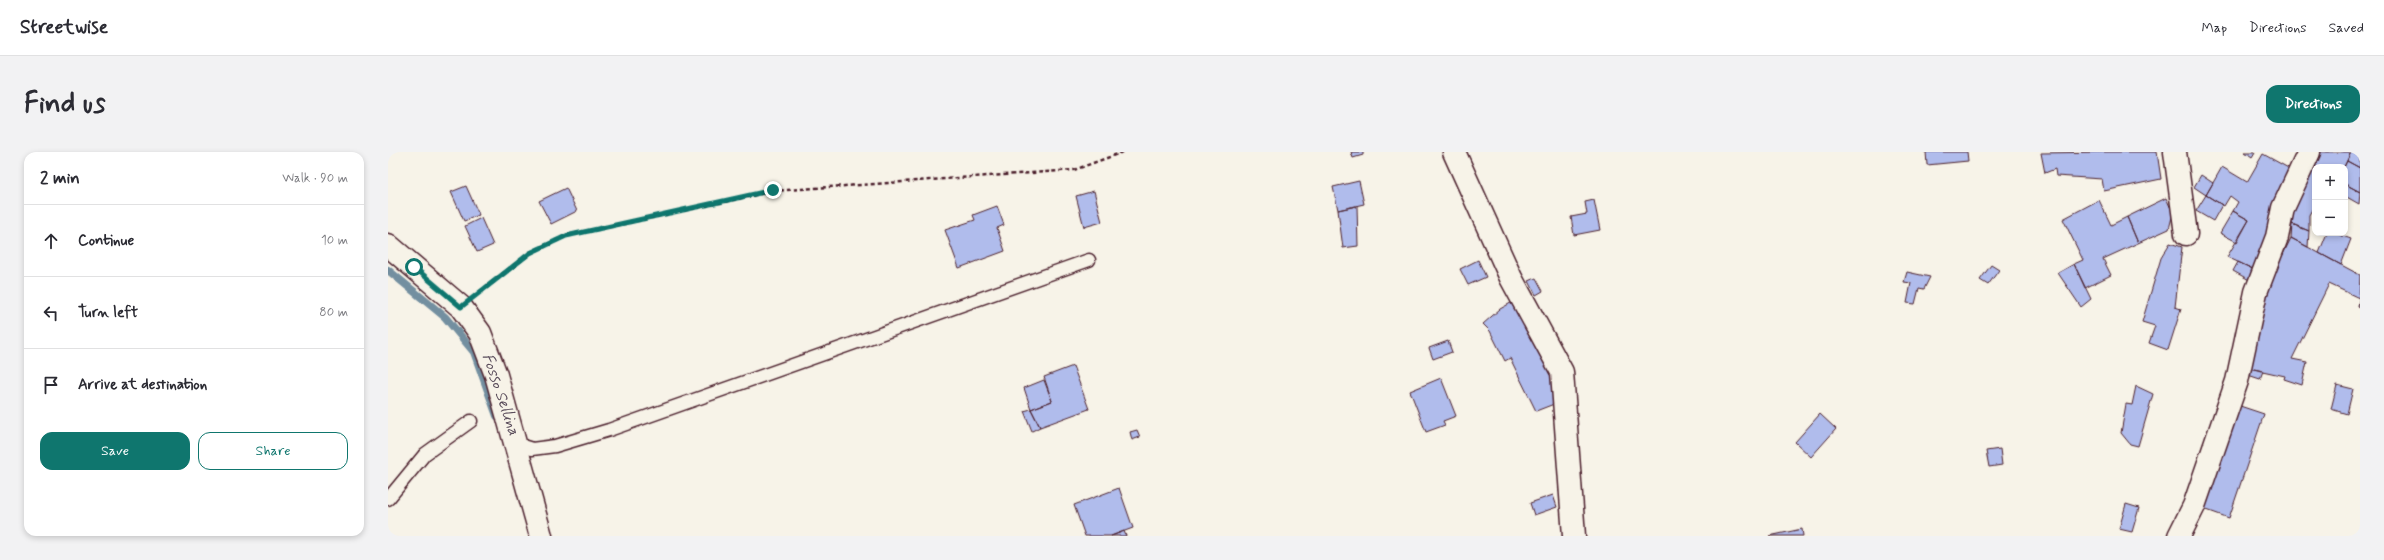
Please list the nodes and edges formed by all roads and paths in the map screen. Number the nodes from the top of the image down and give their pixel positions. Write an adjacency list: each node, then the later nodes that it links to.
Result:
1 (1123, 152): 8 (path)
2 (1454, 152): 13 (street)
3 (2174, 152): 5 (street)
4 (2309, 152): 14 (street)
5 (2186, 234)
6 (388, 245): 8 (street)
7 (1089, 260): 10 (lane)
8 (461, 307): 10 (street)
9 (472, 421): 11 (lane)
10 (516, 444): 12 (street)
11 (388, 499)
12 (542, 536)
13 (1574, 536)
14 (2179, 536)

